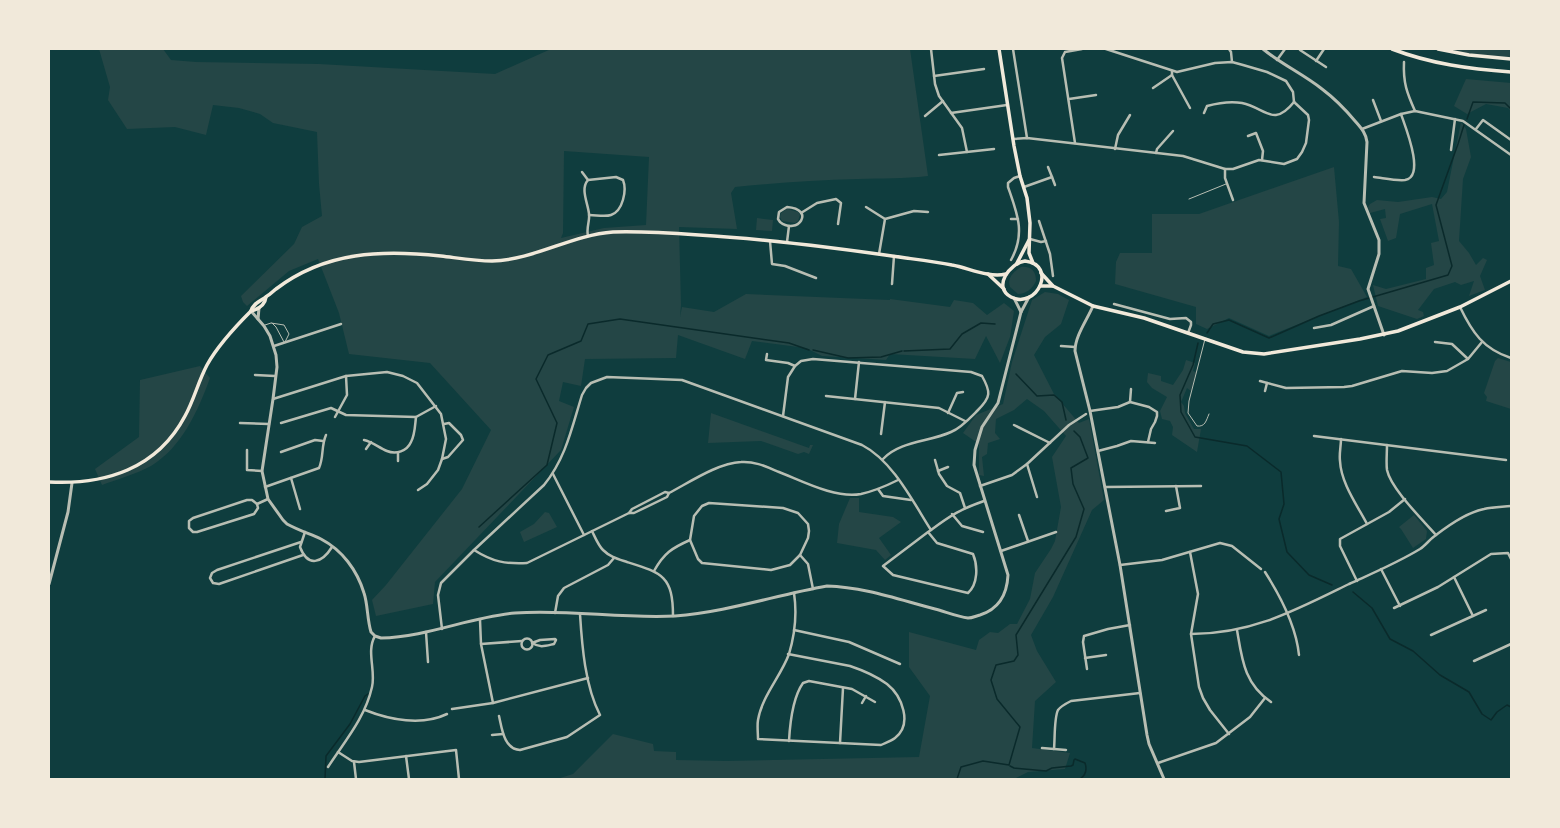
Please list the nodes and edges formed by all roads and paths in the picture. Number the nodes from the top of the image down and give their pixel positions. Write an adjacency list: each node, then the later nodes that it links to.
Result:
1 (931, 49): 23 (street)
2 (999, 49): 30 (main road)
3 (1014, 49): 44 (street)
4 (1082, 49): 26 (street)
5 (1106, 49): 20 (street)
6 (1229, 49): 16 (street)
7 (1263, 49): 14 (street)
8 (1285, 49): 14 (street)
9 (1324, 49): 15 (street)
10 (1392, 49): 21 (main road)
11 (1438, 49): 13 (main road)
12 (1300, 50): 15 (street)
13 (1511, 59)
14 (1277, 60): 40 (street)
15 (1316, 61): 18 (street)
16 (1232, 62): 20 (street); 29 (street)
17 (1404, 62): 32 (street)
18 (1326, 68)
19 (984, 69): 23 (street)
20 (1172, 70): 22 (street)
21 (1511, 72)
22 (1172, 75): 24 (street); 31 (street)
23 (934, 76): 28 (street)
24 (1153, 88)
25 (1096, 95): 26 (street)
26 (1069, 99): 47 (street)
27 (1373, 100): 39 (street)
28 (943, 101): 33 (street); 37 (street)
29 (1294, 102): 34 (street); 55 (street)
30 (1007, 104): 33 (street); 45 (main road)
31 (1190, 108)
32 (1415, 111): 35 (street); 38 (street)
33 (951, 113): 51 (street)
34 (1204, 113)
35 (1401, 114): 39 (street); 61 (street)
36 (1130, 115): 49 (street)
37 (925, 116)
38 (1455, 119): 41 (street); 50 (street)
39 (1381, 121): 40 (street)
40 (1362, 129): 102 (street)
41 (1476, 129): 46 (street); 54 (street)
42 (1173, 131): 52 (street)
43 (1248, 136): 55 (street)
44 (1027, 138): 45 (street); 47 (street)
45 (1013, 139): 59 (main road)
46 (1511, 140)
47 (1075, 144): 49 (street)
48 (994, 149): 51 (street)
49 (1115, 149): 52 (street)
50 (1452, 150)
51 (967, 152): 53 (street)
52 (1156, 153): 57 (street)
53 (939, 155)
54 (1511, 155)
55 (1262, 160): 57 (street)
56 (1048, 167): 60 (street)
57 (1225, 169): 63 (street)
58 (582, 172): 62 (street)
59 (1020, 176): 65 (main road); 74 (street)
60 (1052, 177): 64 (street); 65 (street)
61 (1374, 177)
62 (588, 180): 71 (street); 71 (street)
63 (1227, 183): 66 (lane); 67 (street)
64 (1055, 185)
65 (1024, 187): 79 (main road)
66 (1189, 199)
67 (1233, 200)
68 (866, 207): 72 (street)
69 (928, 212): 72 (street)
70 (801, 213): 76 (street); 77 (street); 77 (street)
71 (589, 215): 78 (street)
72 (885, 219): 83 (street)
73 (1011, 219): 74 (street)
74 (1018, 219): 85 (street)
75 (1039, 221): 81 (street)
76 (838, 224)
77 (789, 226): 82 (street)
78 (588, 236): 80 (main road); 98 (main road)
79 (1029, 239): 81 (street); 86 (main road); 87 (main road)
80 (770, 240): 82 (main road); 92 (street)
81 (1046, 241): 91 (street)
82 (787, 242): 83 (main road)
83 (879, 254): 84 (main road)
84 (894, 256): 89 (main road); 94 (street)
85 (1011, 260)
86 (1017, 263): 87 (main road); 90 (main road)
87 (1033, 263): 88 (main road)
88 (1041, 273): 95 (main road); 96 (main road)
89 (988, 274): 90 (main road); 97 (main road)
90 (1006, 274): 97 (main road)
91 (1053, 276)
92 (816, 278)
93 (1511, 281): 104 (main road)
94 (892, 284)
95 (1040, 286): 96 (main road); 99 (main road)
96 (1053, 286): 103 (main road)
97 (1004, 289): 100 (main road)
98 (266, 297): 105 (main road); 106 (main road)
99 (1029, 297): 100 (main road); 107 (street)
100 (1014, 298): 107 (street)
101 (1114, 304): 113 (street)
102 (1373, 304): 112 (street); 114 (street)
103 (1094, 306): 113 (main road); 121 (street)
104 (1460, 307): 114 (main road); 118 (street)
105 (259, 308): 106 (main road); 108 (street)
106 (251, 311): 108 (street); 183 (main road)
107 (1021, 312): 184 (street)
108 (258, 319): 111 (street)
109 (272, 323): 111 (lane); 116 (lane); 116 (lane)
110 (341, 324): 116 (street)
111 (264, 326): 119 (street)
112 (1314, 328)
113 (1188, 333): 115 (main road)
114 (1384, 335): 115 (main road)
115 (1205, 338): 144 (lane)
116 (284, 342): 119 (street)
117 (1435, 342): 124 (street)
118 (1482, 342): 123 (street); 124 (street)
119 (274, 346): 128 (street)
120 (1061, 346): 121 (street)
121 (1075, 347): 142 (street)
122 (767, 354): 126 (street)
123 (1511, 358)
124 (1468, 359): 131 (street)
125 (859, 362): 126 (street); 137 (street); 148 (street)
126 (795, 366): 145 (street)
127 (255, 375): 128 (street)
128 (275, 376): 136 (street)
129 (346, 376): 136 (street); 140 (street); 141 (street)
130 (1260, 381): 131 (street)
131 (1267, 383): 133 (street)
132 (1131, 389): 139 (street)
133 (1265, 391)
134 (963, 392): 143 (street)
135 (826, 396): 137 (street)
136 (273, 399): 151 (street)
137 (855, 399): 138 (street)
138 (885, 402): 143 (street); 154 (street)
139 (1130, 402): 142 (street); 161 (street)
140 (436, 406): 147 (street); 152 (street)
141 (339, 411): 146 (street); 147 (street); 150 (street)
142 (1088, 412): 162 (street); 167 (street)
143 (948, 413): 148 (street)
144 (1209, 414)
145 (783, 416): 171 (street); 179 (street)
146 (335, 417)
147 (416, 417): 169 (street)
148 (966, 421): 171 (street)
149 (240, 423): 151 (street)
150 (281, 423)
151 (269, 424): 177 (street)
152 (444, 424): 170 (street); 170 (street)
153 (1014, 425): 162 (street)
154 (881, 434)
155 (326, 435): 159 (street)
156 (1314, 436): 157 (street)
157 (1342, 439): 164 (street); 205 (street)
158 (364, 440): 160 (street)
159 (323, 441): 168 (street); 180 (street)
160 (371, 442): 165 (street); 169 (street)
161 (1148, 442): 163 (street); 167 (street)
162 (1050, 443): 175 (street)
163 (1155, 443)
164 (1387, 445): 173 (street); 194 (street)
165 (366, 449)
166 (247, 450): 177 (street)
167 (1098, 451): 188 (street)
168 (281, 452)
169 (398, 453): 174 (street)
170 (442, 459): 190 (street)
171 (883, 459): 181 (street)
172 (935, 460): 178 (street)
173 (1506, 460)
174 (398, 461)
175 (1027, 464): 184 (street); 192 (street)
176 (948, 467): 178 (street)
177 (262, 471): 187 (street)
178 (938, 471): 199 (street)
179 (553, 474): 212 (street); 217 (street)
180 (291, 478): 187 (street); 200 (street)
181 (898, 480): 189 (street); 195 (street)
182 (49, 482): 183 (main road)
183 (72, 483): 231 (street)
184 (980, 486): 196 (street)
185 (1176, 486): 186 (street); 188 (street); 201 (street)
186 (1201, 486)
187 (265, 487): 193 (street)
188 (1105, 487): 224 (street)
189 (878, 489): 191 (street); 195 (street)
190 (418, 490)
191 (669, 493): 202 (street); 202 (street)
192 (1037, 497)
193 (268, 499): 197 (street); 208 (street)
194 (1405, 499): 205 (street); 211 (street)
195 (911, 500): 207 (street)
196 (984, 501): 199 (street); 218 (street)
197 (258, 504): 197 (street)
198 (1511, 506): 211 (street)
199 (965, 508): 203 (street)
200 (300, 509)
201 (1166, 511)
202 (629, 513): 206 (street)
203 (952, 514): 207 (street); 209 (street)
204 (1019, 516): 215 (street)
205 (1367, 524): 230 (street)
206 (592, 531): 212 (street); 222 (street)
207 (929, 531): 207 (street)
208 (305, 532): 214 (street); 216 (street)
209 (983, 532)
210 (1056, 532): 215 (street)
211 (1436, 535): 226 (street)
212 (584, 536): 217 (street)
213 (690, 540): 221 (street); 221 (street); 227 (street)
214 (301, 542): 220 (street); 220 (street)
215 (1028, 542): 218 (street)
216 (332, 547): 220 (street); 250 (street)
217 (474, 550): 244 (street)
218 (1001, 551): 232 (street)
219 (1190, 552): 224 (street); 225 (street); 248 (street)
220 (303, 555)
221 (800, 555): 232 (street)
222 (614, 558): 227 (street); 237 (street)
223 (1511, 559): 229 (street)
224 (1120, 565): 243 (street)
225 (1261, 569)
226 (1381, 569): 230 (street); 234 (street)
227 (654, 571): 240 (street)
228 (1265, 572): 239 (street)
229 (1454, 577): 234 (street); 241 (street)
230 (1357, 581): 239 (street)
231 (49, 584)
232 (813, 588): 233 (street)
233 (794, 593): 240 (street); 245 (street)
234 (1400, 606): 235 (street)
235 (1394, 608)
236 (1486, 610): 241 (street)
237 (555, 613): 238 (street); 242 (street)
238 (580, 614): 240 (street); 263 (street)
239 (1288, 614): 246 (street); 257 (street)
240 (673, 616)
241 (1473, 616): 249 (street)
242 (480, 620): 244 (street); 253 (street)
243 (1130, 625): 258 (street); 265 (street)
244 (442, 629): 247 (street)
245 (794, 630): 255 (street); 261 (street)
246 (1237, 630): 248 (street); 267 (street)
247 (426, 632): 250 (street); 260 (street)
248 (1191, 634): 277 (street)
249 (1432, 635)
250 (375, 636): 273 (street)
251 (522, 641): 252 (street); 252 (street); 253 (street)
252 (532, 643): 252 (street)
253 (482, 644): 270 (street)
254 (1511, 644): 259 (street)
255 (788, 654): 279 (street); 280 (street)
256 (1106, 655): 258 (street)
257 (1299, 655)
258 (1086, 658): 262 (street)
259 (1474, 660)
260 (428, 662)
261 (900, 664)
262 (1087, 669)
263 (588, 678): 270 (street); 276 (street)
264 (843, 688): 266 (street); 279 (street); 280 (street)
265 (1140, 693): 282 (street); 287 (street)
266 (866, 696): 268 (street); 271 (street)
267 (1265, 698): 269 (street); 277 (street)
268 (875, 702)
269 (1271, 702)
270 (493, 703): 272 (street)
271 (862, 703)
272 (452, 709)
273 (365, 710): 274 (street); 284 (street)
274 (447, 714)
275 (499, 716): 276 (street)
276 (503, 734): 278 (street)
277 (1229, 734): 287 (street)
278 (492, 735)
279 (789, 741): 280 (street)
280 (840, 743)
281 (1042, 748): 282 (street)
282 (1054, 748): 283 (street)
283 (1066, 750)
284 (338, 752): 286 (street); 288 (street)
285 (406, 756): 286 (street); 290 (street); 291 (street)
286 (354, 762): 289 (street)
287 (1158, 763): 292 (street)
288 (328, 767)
289 (356, 779)
290 (409, 779)
291 (459, 779)
292 (1164, 779)

